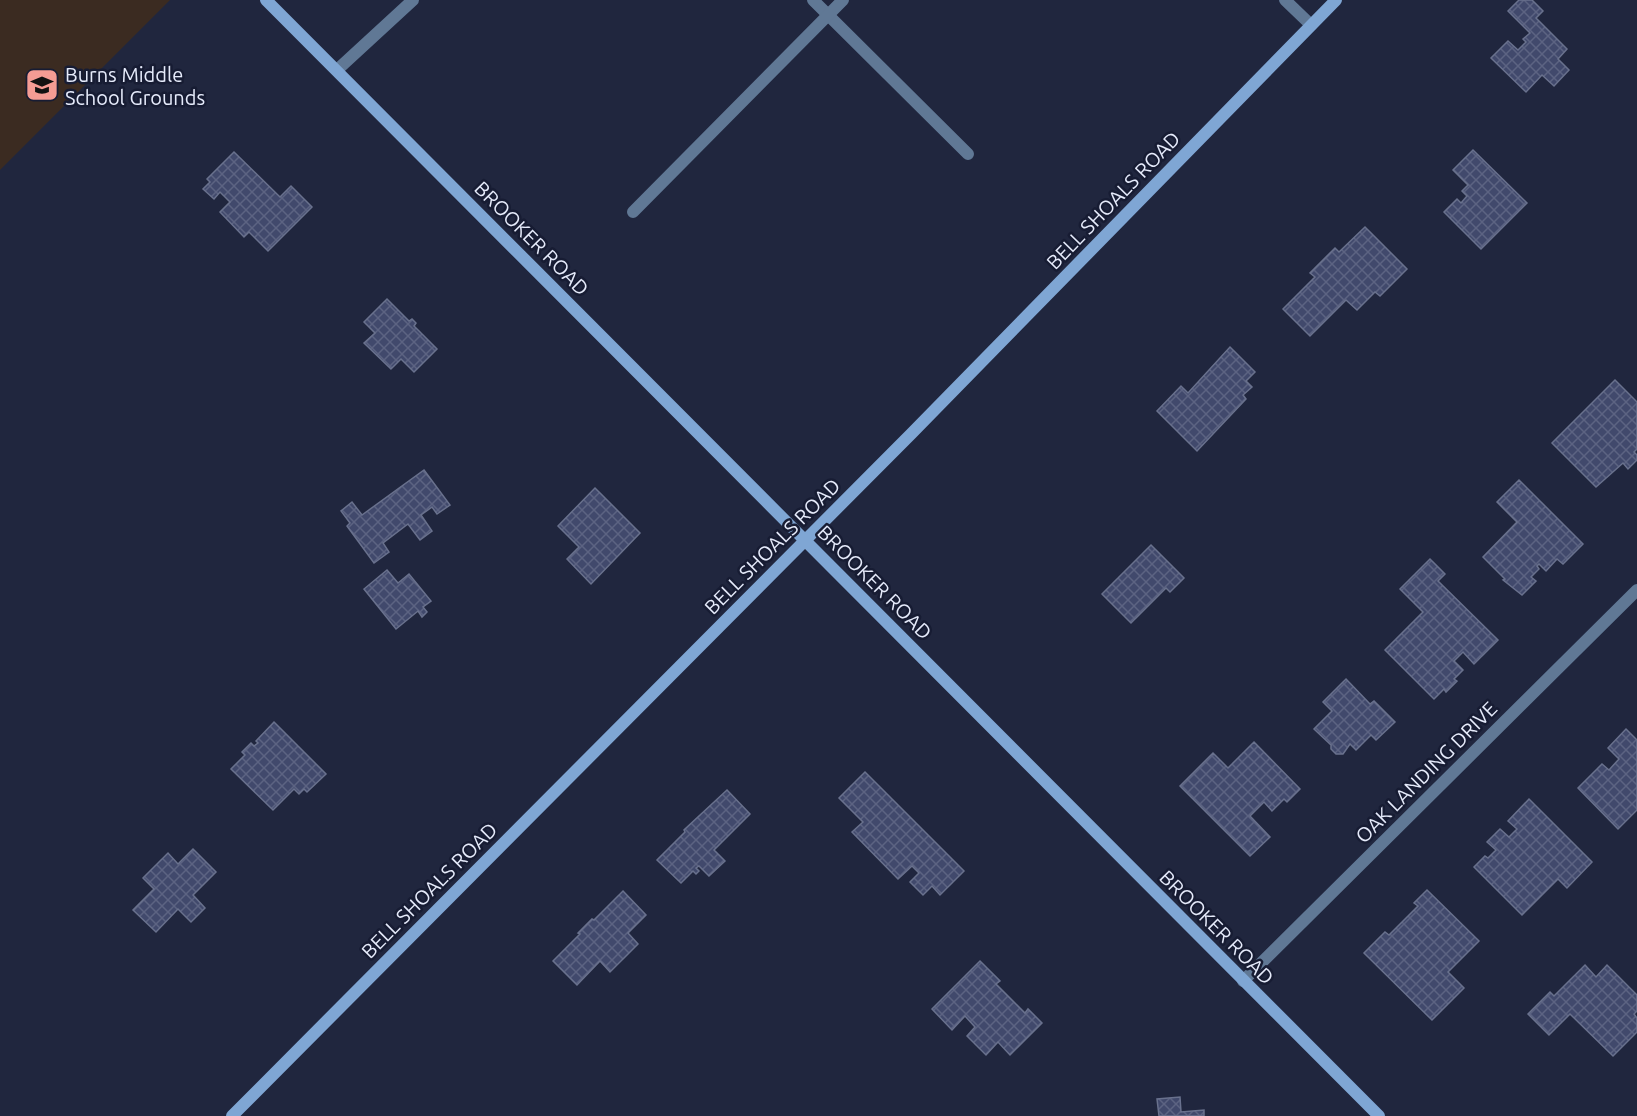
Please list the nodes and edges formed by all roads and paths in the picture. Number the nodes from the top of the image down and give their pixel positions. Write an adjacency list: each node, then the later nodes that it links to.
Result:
1 (266, 0): 9 (street, BROOKER ROAD)
2 (413, 0): 9 (street)
3 (813, 0): 7 (street)
4 (843, 0): 7 (street)
5 (1286, 0): 8 (street)
6 (1336, 0): 8 (street, BELL SHOALS ROAD)
7 (828, 15): 10 (street); 11 (street)
8 (1311, 25): 12 (street, BELL SHOALS ROAD)
9 (337, 70): 12 (street, BROOKER ROAD)
10 (968, 154)
11 (633, 212)
12 (805, 540): 14 (street, BROOKER ROAD); 15 (street, BELL SHOALS ROAD)
13 (1637, 590): 14 (street, OAK LANDING DRIVE)
14 (1243, 981): 16 (street, BROOKER ROAD)
15 (232, 1116)
16 (1379, 1116)

